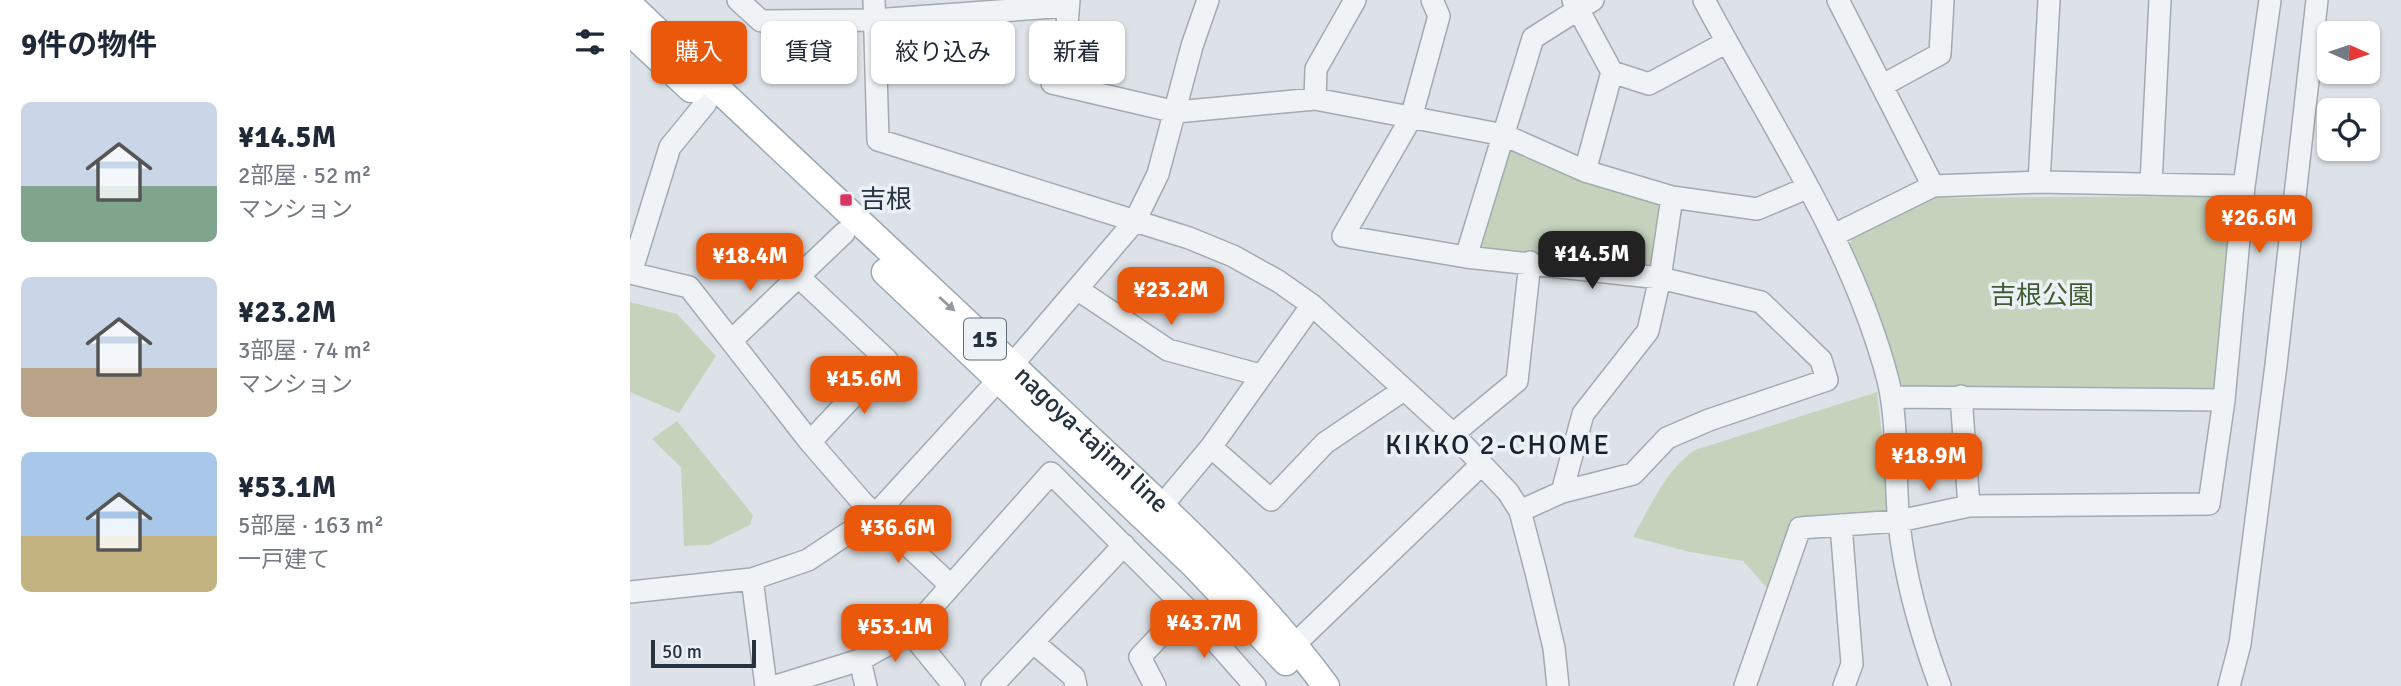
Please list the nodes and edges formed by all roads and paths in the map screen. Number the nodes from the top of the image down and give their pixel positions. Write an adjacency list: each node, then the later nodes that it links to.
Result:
1 (738, 0): 15 (street)
2 (1208, 0): 22 (street)
3 (1356, 0): 20 (street)
4 (1432, 0): 23 (street)
5 (1704, 0): 17 (street)
6 (1838, 0): 19 (street)
7 (1943, 0): 19 (street)
8 (2049, 0): 26 (street)
9 (2160, 0): 27 (street)
10 (2270, 0): 29 (street)
11 (2317, 0): 83 (street)
12 (1069, 3): 15 (street); 22 (street)
13 (1582, 3): 18 (street); 24 (street)
14 (630, 5): 43 (main road, nagoya-tajimi line / 15, one-way to 43)
15 (874, 10): 32 (street)
16 (630, 32): 21 (main road, nagoya-tajimi line / 15)
17 (1727, 42): 18 (street); 30 (street)
18 (1612, 72): 25 (street)
19 (1883, 85): 28 (street)
20 (1315, 99): 22 (street); 23 (street)
21 (706, 103): 33 (main road, nagoya-tajimi line / 15); 37 (street)
22 (1176, 112): 32 (street)
23 (1411, 118): 24 (street); 35 (street)
24 (1504, 135): 25 (street); 35 (street)
25 (1585, 171): 31 (street)
26 (2039, 183): 27 (street); 28 (street)
27 (2151, 184): 29 (street)
28 (1933, 186): 34 (street)
29 (2244, 186): 48 (street)
30 (1807, 188): 31 (street); 34 (street)
31 (1672, 197): 39 (street)
32 (1135, 222): 40 (street); 41 (street)
33 (844, 233): 38 (street); 43 (main road, nagoya-tajimi line / 15)
34 (1834, 235): 47 (street)
35 (1466, 257): 36 (street)
36 (1530, 262): 39 (street); 49 (street)
37 (631, 273): 42 (street)
38 (798, 276): 42 (street); 50 (street)
39 (1660, 278): 53 (street); 53 (street)
40 (1077, 289): 43 (street); 44 (street)
41 (1312, 305): 44 (street); 45 (street)
42 (732, 341): 50 (street)
43 (1005, 372): 55 (main road, nagoya-tajimi line / 15); 57 (street); 77 (main road, nagoya-tajimi line / 15)
44 (1260, 375): 51 (street)
45 (1402, 391): 49 (street); 51 (street)
46 (1961, 396): 47 (street); 48 (street); 54 (street)
47 (1892, 397): 58 (street)
48 (2224, 400): 54 (street)
49 (1452, 434): 52 (street)
50 (810, 442): 57 (street)
51 (1211, 447): 55 (street)
52 (1482, 464): 56 (street); 67 (street)
53 (1562, 492): 56 (street)
54 (1969, 506): 58 (street)
55 (1160, 508): 67 (main road, nagoya-tajimi line / 15)
56 (1520, 511): 79 (street)
57 (875, 514): 61 (street); 62 (street)
58 (1899, 521): 59 (street); 82 (street)
59 (1841, 525): 80 (street); 81 (street)
60 (1124, 545): 62 (street); 64 (street); 66 (street)
61 (752, 579): 63 (street); 69 (street)
62 (949, 584): 65 (street)
63 (630, 593)
64 (1186, 608): 75 (street); 76 (street)
65 (910, 632): 68 (street); 72 (street)
66 (1034, 643): 73 (street); 74 (street)
67 (1295, 644): 78 (main road, nagoya-tajimi line / 15)
68 (860, 660): 70 (street); 71 (street)
69 (766, 686)
70 (776, 686)
71 (866, 686)
72 (954, 686)
73 (992, 686)
74 (1076, 686)
75 (1155, 686)
76 (1255, 686)
77 (1303, 686)
78 (1326, 686)
79 (1558, 686)
80 (1745, 686)
81 (1844, 686)
82 (1940, 686)
83 (2230, 686)

